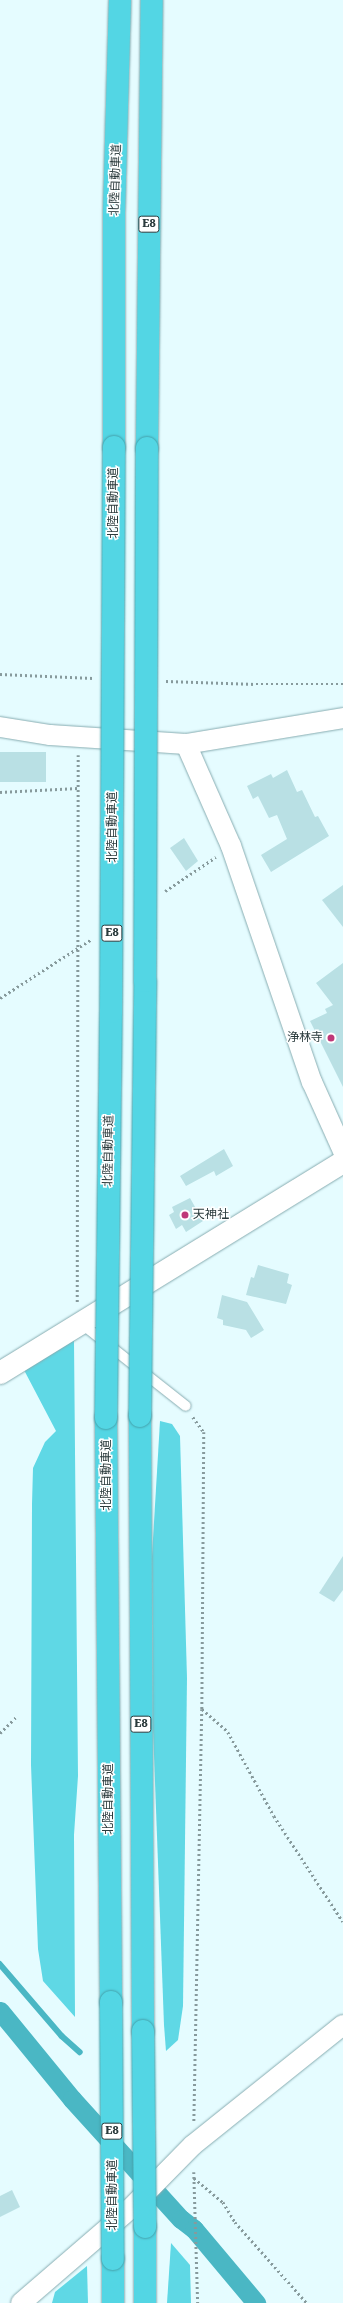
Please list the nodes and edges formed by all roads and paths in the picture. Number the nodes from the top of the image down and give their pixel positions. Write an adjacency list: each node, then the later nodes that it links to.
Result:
1 (120, 0): 26 (highway, 北陸自動車道 / E8, bridge)
2 (152, 0): 27 (highway, E8, bridge)
3 (0, 674): 4 (path)
4 (99, 678)
5 (162, 680): 6 (path)
6 (343, 684)
7 (343, 718): 10 (street)
8 (0, 727): 9 (street)
9 (78, 737): 10 (street); 11 (path)
10 (186, 744): 13 (street)
11 (78, 788): 12 (path); 15 (path)
12 (0, 792)
13 (343, 1151)
14 (343, 1162): 15 (street)
15 (82, 1324): 16 (street); 17 (lane)
16 (0, 1373)
17 (186, 1406): 18 (path)
18 (202, 1709): 21 (path); 23 (path)
19 (17, 1716): 20 (path)
20 (0, 1733)
21 (343, 1922)
22 (343, 2025): 23 (street)
23 (193, 2145): 24 (path); 25 (street)
24 (194, 2178): 28 (path); 29 (path)
25 (21, 2303)
26 (113, 2303)
27 (145, 2303)
28 (198, 2303)
29 (307, 2303)

